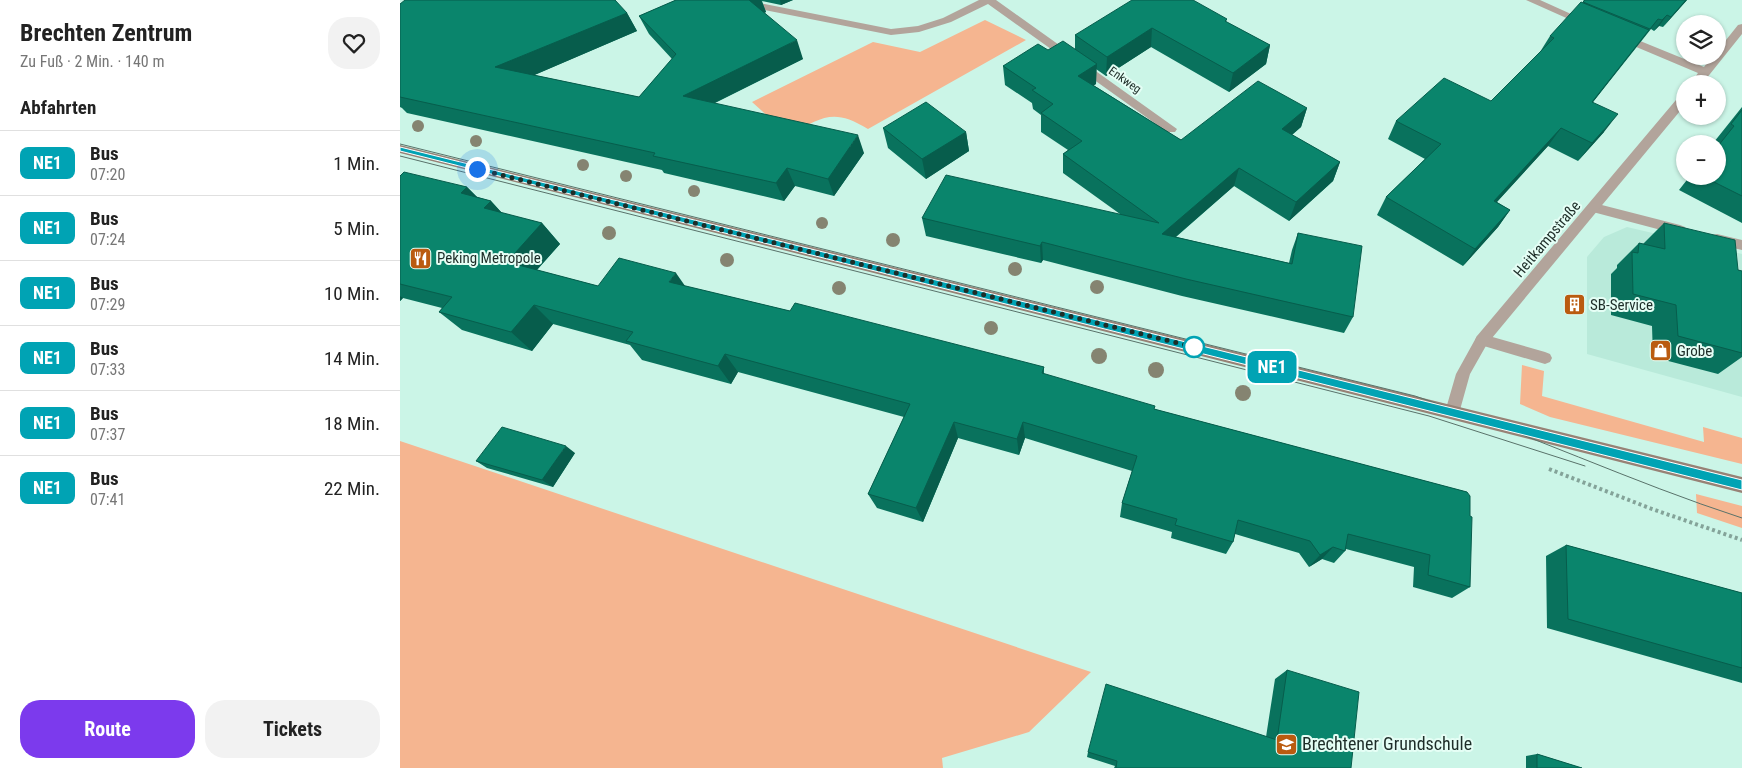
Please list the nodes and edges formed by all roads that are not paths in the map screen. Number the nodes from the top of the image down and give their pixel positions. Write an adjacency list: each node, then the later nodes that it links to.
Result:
1 (729, 0): 2 (street)
2 (988, 0): 8 (street, Enkweg)
3 (1531, 0): 5 (street)
4 (1742, 27): 5 (street)
5 (1705, 72): 6 (street)
6 (1703, 75)
7 (1676, 108): 10 (street, Heitkampstraße)
8 (1171, 129)
9 (400, 150): 14 (main road)
10 (1594, 208): 11 (street); 12 (street, Heitkampstraße)
11 (1742, 245)
12 (1482, 340): 13 (street); 14 (street, Heitkampstraße)
13 (1545, 358)
14 (1453, 412): 15 (main road)
15 (1742, 485)

